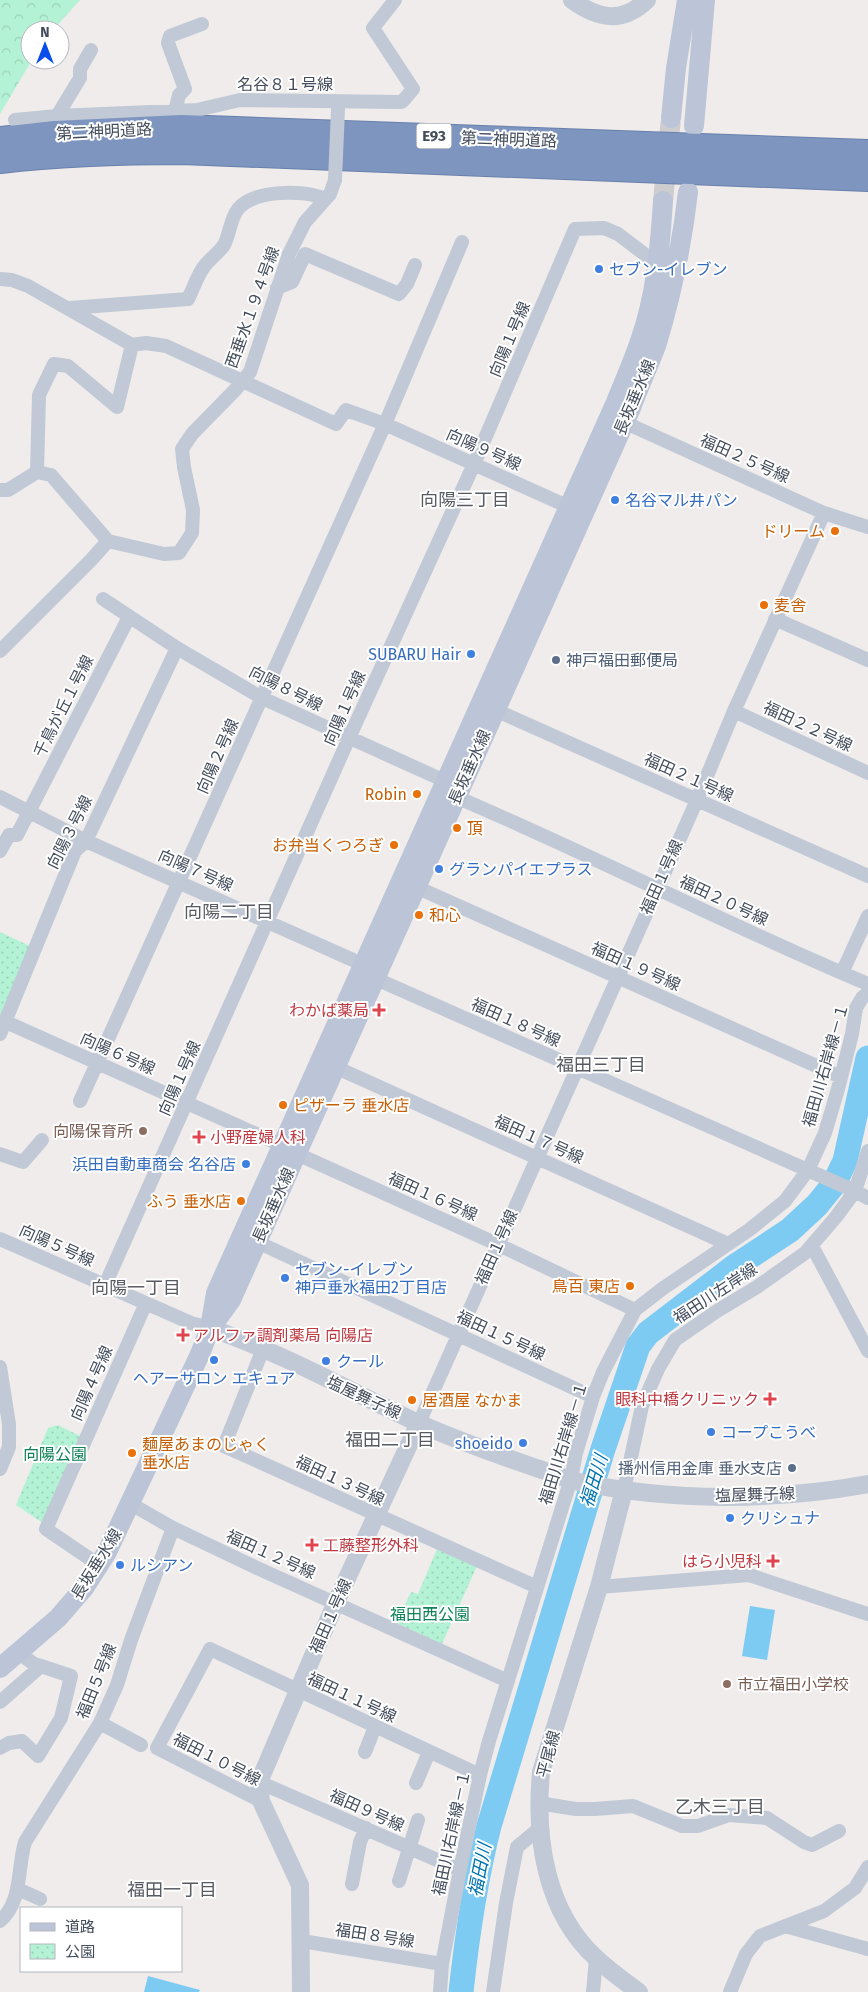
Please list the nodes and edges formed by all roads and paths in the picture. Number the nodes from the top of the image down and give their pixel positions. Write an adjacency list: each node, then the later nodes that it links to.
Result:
1 (395, 0): 8 (street, 名谷８１号線)
2 (572, 0): 3 (street)
3 (647, 0)
4 (688, 0): 11 (main road)
5 (705, 0): 12 (main road)
6 (202, 24): 9 (street)
7 (91, 50): 10 (street)
8 (337, 105): 9 (street, 名谷８１号線); 18 (street, 西垂水１９４号線, bridge)
9 (175, 111): 10 (street, 名谷８１号線)
10 (57, 116): 13 (street, 名谷８１号線)
11 (671, 118)
12 (694, 126)
13 (8, 130): 14 (highway, 第二神明道路 / E93)
14 (868, 153)
15 (0, 160): 16 (highway, 第二神明道路 / E93)
16 (868, 178)
17 (688, 192): 28 (main road, 長坂垂水線)
18 (325, 199): 24 (street, 西垂水１９４号線); 25 (street)
19 (663, 201): 21 (main road, 長坂垂水線)
20 (462, 242): 29 (street, 向陽２号線)
21 (659, 258): 28 (main road, 長坂垂水線); 30 (street, 向陽１号線)
22 (415, 265): 24 (street)
23 (0, 279): 25 (street)
24 (277, 288): 27 (street, 西垂水１９４号線)
25 (70, 308): 26 (street)
26 (132, 345): 27 (street); 31 (street)
27 (243, 381): 29 (street, 向陽９号線); 36 (street, 西垂水１９４号線)
28 (617, 419): 33 (main road, 長坂垂水線); 34 (street, 福田２５号線); 44 (main road, 長坂垂水線)
29 (385, 424): 30 (street, 向陽９号線); 43 (street, 向陽２号線)
30 (474, 464): 33 (street, 向陽９号線); 46 (street, 向陽１号線)
31 (37, 472): 32 (street); 36 (street)
32 (0, 490)
33 (569, 507): 48 (main road, 長坂垂水線)
34 (824, 513): 35 (street, 福田２５号線); 39 (street, 福田１号線)
35 (868, 527)
36 (108, 541): 41 (street)
37 (103, 598): 38 (street, 向陽８号線)
38 (129, 616): 40 (street, 向陽８号線); 51 (street, 千鳥が丘１号線)
39 (775, 619): 42 (street); 45 (street, 福田１号線)
40 (177, 648): 43 (street, 向陽８号線); 52 (street, 向陽３号線)
41 (0, 651)
42 (868, 660)
43 (262, 698): 46 (street, 向陽８号線); 55 (street, 向陽２号線)
44 (495, 710): 48 (main road, 長坂垂水線); 50 (street, 福田２１号線)
45 (734, 711): 47 (street, 福田２２号線); 50 (street, 福田１号線)
46 (349, 738): 48 (street, 向陽８号線); 59 (street, 向陽１号線)
47 (868, 773)
48 (450, 789): 56 (main road, 長坂垂水線); 57 (street, 福田２０号線); 60 (main road, 長坂垂水線)
49 (0, 797): 51 (street, 向陽７号線)
50 (697, 800): 54 (street, 福田２１号線); 57 (street, 福田１号線)
51 (28, 811): 52 (street, 向陽７号線); 53 (street, 千鳥が丘１号線)
52 (86, 841): 55 (street, 向陽７号線); 65 (street, 向陽３号線)
53 (0, 851)
54 (868, 876)
55 (180, 882): 59 (street, 向陽７号線); 66 (street, 向陽２号線)
56 (416, 887): 60 (main road, 長坂垂水線); 62 (street, 福田１９号線)
57 (656, 888): 61 (street, 福田２０号線); 62 (street, 福田１号線)
58 (868, 916): 61 (street)
59 (267, 922): 60 (street, 向陽７号線); 71 (street, 向陽１号線)
60 (368, 972): 67 (main road, 長坂垂水線); 68 (street, 福田１８号線); 73 (main road, 長坂垂水線)
61 (842, 973): 63 (street, 福田２０号線)
62 (617, 976): 68 (street, 福田１号線); 69 (street, 福田１９号線)
63 (868, 984)
64 (868, 993): 69 (street, 福田川右岸線－１)
65 (3, 1028): 66 (street, 向陽６号線)
66 (97, 1063): 70 (street, 向陽２号線); 71 (street, 向陽６号線)
67 (335, 1067): 73 (main road, 長坂垂水線); 76 (street, 福田１７号線)
68 (576, 1068): 76 (street, 福田１号線); 77 (street, 福田１８号線)
69 (841, 1077): 77 (street, 福田川右岸線－１)
70 (80, 1101)
71 (187, 1104): 73 (street, 向陽６号線); 85 (street, 向陽１号線)
72 (42, 1140): 75 (street)
73 (289, 1150): 81 (main road, 長坂垂水線); 82 (street, 福田１６号線); 88 (main road, 長坂垂水線)
74 (868, 1151): 78 (street, 福田川左岸線)
75 (0, 1154)
76 (536, 1157): 82 (street, 福田１号線); 83 (street, 福田１７号線)
77 (808, 1170): 78 (street, 福田１８号線); 83 (street, 福田川右岸線－１)
78 (855, 1191): 79 (street, 福田１８号線); 84 (street, 福田川左岸線)
79 (868, 1198)
80 (0, 1239): 85 (street, 向陽５号線)
81 (257, 1242): 88 (main road, 長坂垂水線); 89 (street, 福田１５号線)
82 (497, 1244): 87 (street, 福田１６号線); 89 (street, 福田１号線)
83 (728, 1244): 87 (street, 福田川右岸線－１)
84 (812, 1246): 91 (street); 99 (street, 福田川左岸線)
85 (105, 1285): 86 (street, 向陽５号線)
86 (146, 1303): 88 (street, 向陽５号線); 103 (street, 向陽４号線)
87 (635, 1310): 93 (street, 福田川右岸線－１)
88 (210, 1328): 90 (street, 塩屋舞子線); 100 (main road, 長坂垂水線)
89 (457, 1334): 93 (street, 福田１５号線); 94 (street, 福田１号線)
90 (263, 1349): 94 (street, 塩屋舞子線); 101 (street, 福田１３号線)
91 (868, 1351)
92 (0, 1367): 95 (street)
93 (593, 1397): 97 (street, 福田川右岸線－１)
94 (418, 1423): 97 (street, 塩屋舞子線); 101 (street, 福田１号線)
95 (4, 1441): 96 (street)
96 (0, 1469)
97 (574, 1480): 99 (street, 塩屋舞子線); 104 (street, 福田川右岸線－１)
98 (868, 1484): 99 (street, 塩屋舞子線)
99 (618, 1489): 105 (street, 平尾線)
100 (131, 1504): 102 (street, 福田１２号線); 103 (main road, 長坂垂水線)
101 (376, 1516): 104 (street, 福田１３号線); 106 (street, 福田１号線)
102 (173, 1528): 106 (street, 福田１２号線); 114 (street, 福田５号線)
103 (99, 1565): 108 (main road, 長坂垂水線)
104 (537, 1587): 111 (street, 福田川右岸線－１)
105 (599, 1587): 107 (street); 125 (street, 平尾線)
106 (336, 1602): 111 (street, 福田１２号線); 112 (street, 福田１号線)
107 (868, 1614)
108 (19, 1653): 109 (street); 110 (main road, 長坂垂水線)
109 (41, 1666): 113 (street); 117 (street)
110 (0, 1668)
111 (508, 1681): 121 (street, 福田川右岸線－１)
112 (298, 1691): 115 (street, 福田１１号線); 118 (street, 福田１１号線); 122 (street, 福田１号線)
113 (0, 1702)
114 (100, 1723): 116 (street); 135 (street, 福田５号線)
115 (375, 1727): 119 (street); 120 (street, 福田１１号線)
116 (141, 1745)
117 (0, 1748)
118 (157, 1748): 124 (street, 福田１０号線)
119 (365, 1752)
120 (429, 1752): 121 (street, 福田１１号線); 123 (street)
121 (480, 1775): 132 (street, 福田川右岸線－１)
122 (259, 1782): 124 (street, 福田１号線); 127 (street, 福田９号線)
123 (416, 1783)
124 (261, 1801): 140 (street, 福田１号線)
125 (538, 1802): 128 (street, 平尾線); 129 (street)
126 (418, 1820): 130 (street)
127 (366, 1828): 130 (street, 福田９号線); 134 (street)
128 (540, 1828): 142 (street, 平尾線); 146 (street)
129 (839, 1831)
130 (408, 1848): 132 (street, 福田９号線); 133 (street)
131 (868, 1867): 136 (street)
132 (460, 1870): 143 (street, 福田川右岸線－１)
133 (399, 1881)
134 (352, 1884)
135 (18, 1889): 137 (street); 138 (street, 福田５号線)
136 (861, 1890): 139 (street)
137 (40, 1899)
138 (0, 1921)
139 (785, 1926): 141 (street); 149 (street)
140 (302, 1941): 143 (street, 福田８号線); 144 (street, 福田１号線)
141 (868, 1949)
142 (596, 1959): 147 (street); 148 (street, 平尾線)
143 (442, 1964): 145 (street, 福田川右岸線－１)
144 (301, 1992)
145 (440, 1992)
146 (493, 1992)
147 (593, 1992)
148 (639, 1992)
149 (730, 1992)

